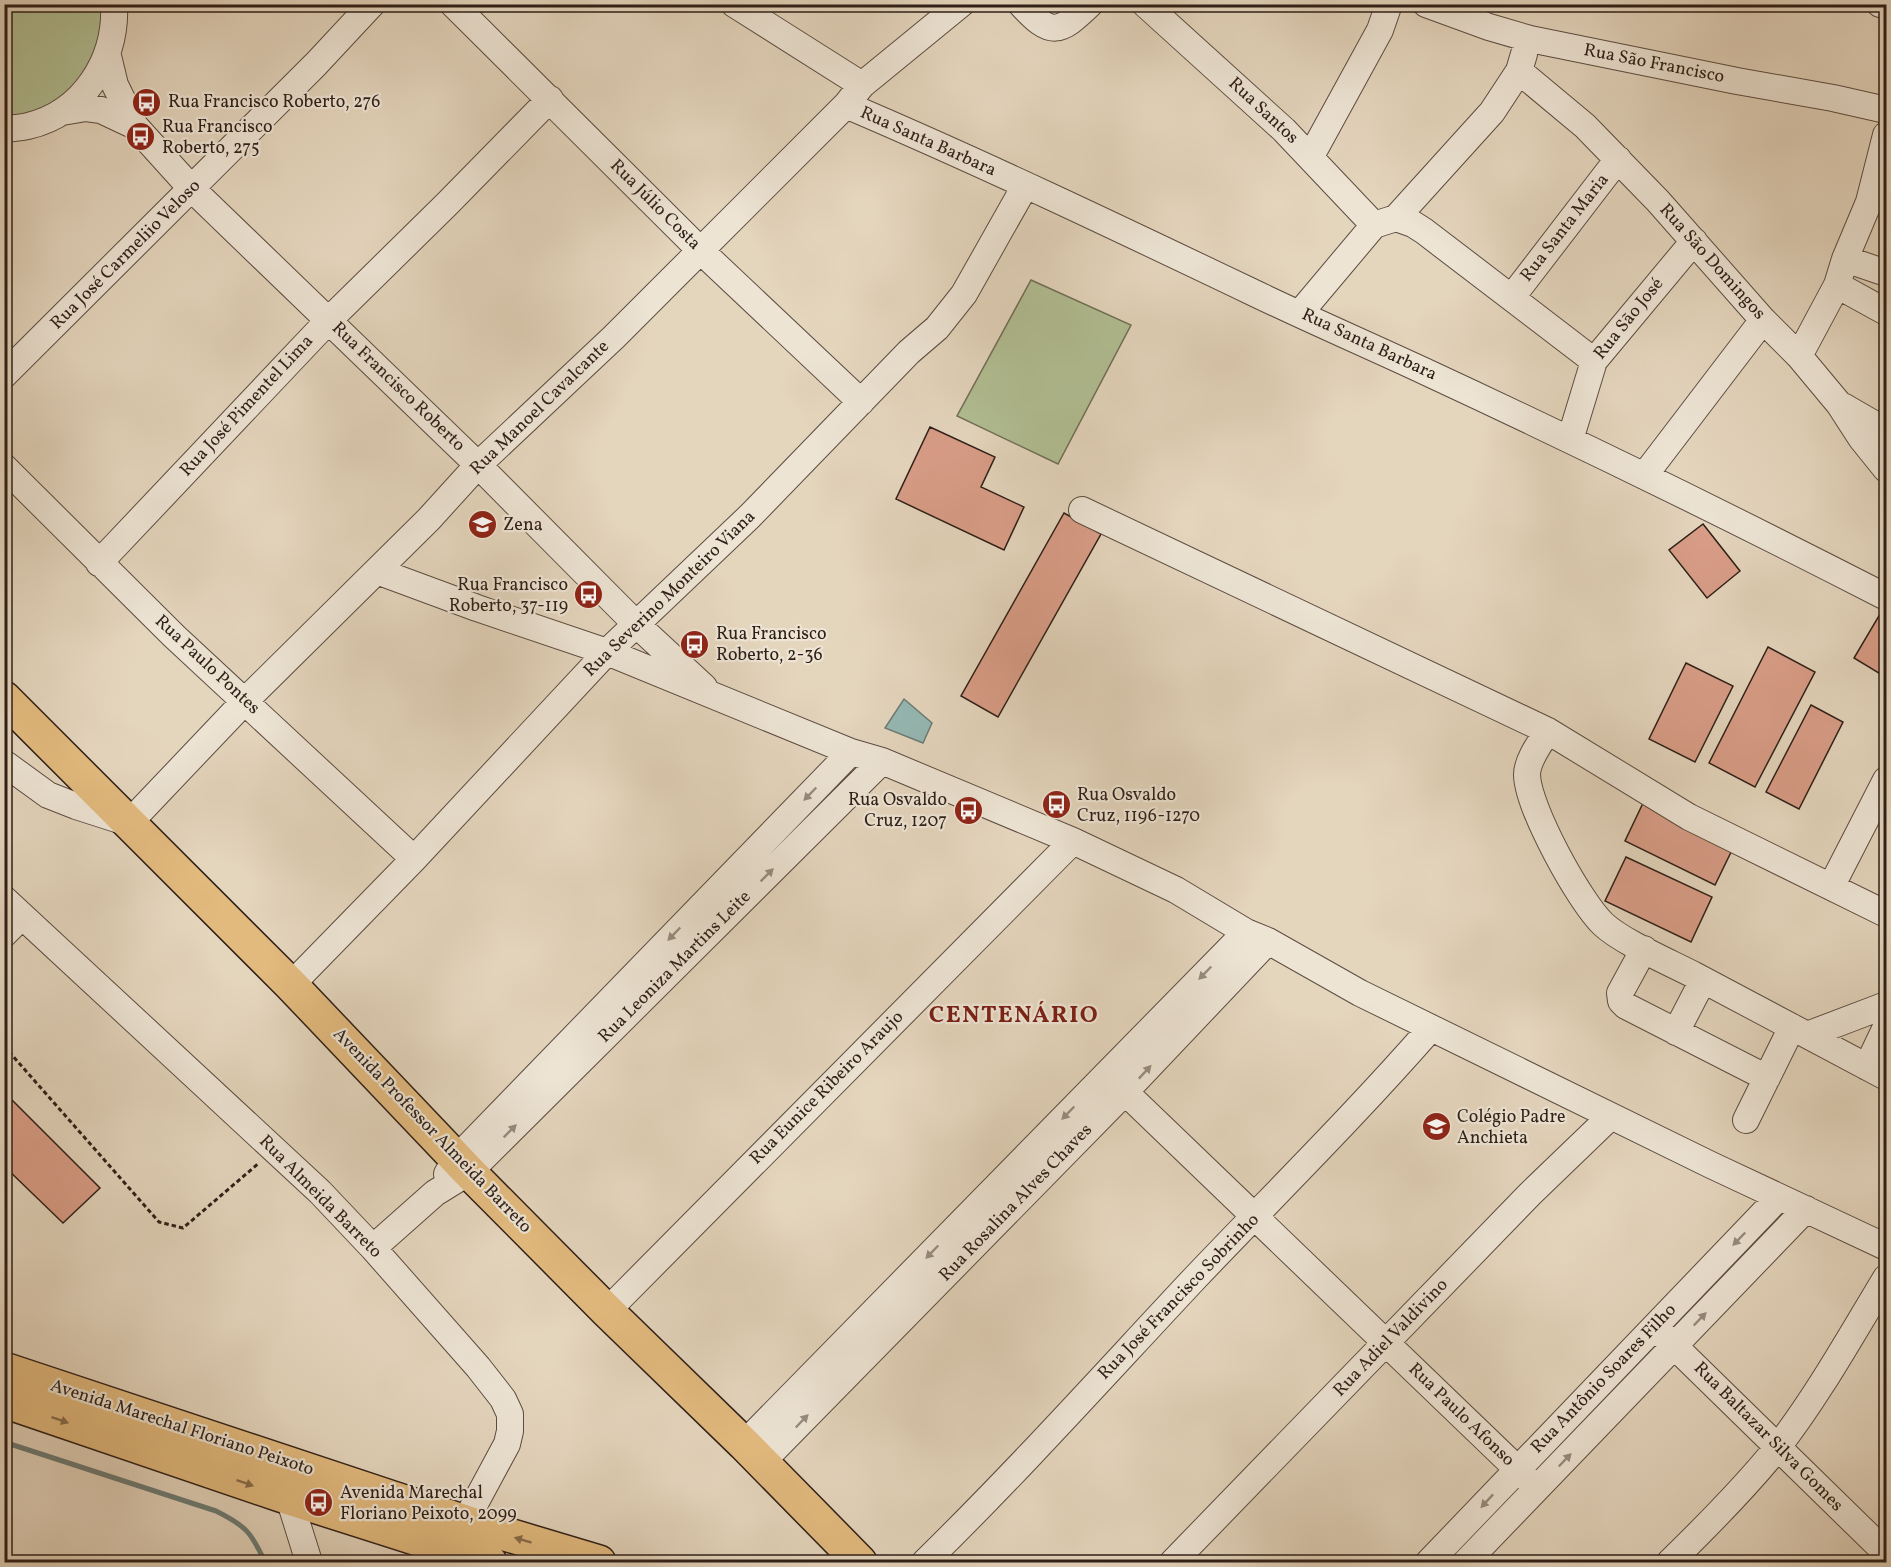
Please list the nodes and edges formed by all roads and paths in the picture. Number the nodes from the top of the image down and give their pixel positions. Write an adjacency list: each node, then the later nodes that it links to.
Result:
1 (114, 4): 14 (street)
2 (372, 4): 27 (street, Rua José Carmeliio Veloso)
3 (453, 4): 17 (street, Rua Júlio Costa)
4 (961, 4): 16 (street, Rua Manoel Cavalcante)
5 (1021, 4): 6 (street)
6 (1090, 4)
7 (1145, 4): 24 (street, Rua Santos)
8 (1389, 4): 24 (street)
9 (1426, 4): 13 (street, Rua São Francisco)
10 (1880, 4): 12 (street)
11 (741, 6): 16 (street)
12 (1887, 6)
13 (1530, 39): 15 (street); 19 (street, Rua São Francisco)
14 (108, 56): 20 (street); 21 (street, Rua Francisco Roberto)
15 (1519, 71): 25 (street, Rua São Domingos); 29 (street)
16 (862, 85): 18 (street, Rua Manoel Cavalcante)
17 (550, 99): 31 (street, Rua Júlio Costa); 38 (street, Rua José Pimentel Lima)
18 (846, 105): 26 (street, Rua Santa Barbara); 31 (street, Rua Manoel Cavalcante)
19 (1887, 110)
20 (62, 112): 21 (street, Rua Francisco Roberto); 22 (street)
21 (135, 126): 27 (street, Rua Francisco Roberto)
22 (4, 129)
23 (1887, 135): 28 (street)
24 (1311, 156): 29 (street, Rua Santos)
25 (1618, 159): 30 (street, Rua São Domingos); 35 (street, Rua Santa Maria)
26 (1025, 186): 37 (street, Rua Santa Barbara); 43 (street, Rua Severino Monteiro Viana)
27 (191, 188): 38 (street, Rua Francisco Roberto); 42 (street, Rua José Carmeliio Veloso)
28 (1878, 204): 32 (street)
29 (1385, 222): 35 (street, Rua Santos); 37 (street)
30 (1694, 241): 39 (street, Rua São Domingos); 41 (street, Rua São José)
31 (701, 251): 43 (street, Rua Júlio Costa); 47 (street, Rua Manoel Cavalcante)
32 (1845, 259): 33 (street); 34 (street)
33 (1887, 273)
34 (1837, 285): 36 (street); 40 (street)
35 (1512, 297): 41 (street, Rua Santos)
36 (1887, 312)
37 (1300, 313): 46 (street, Rua Santa Barbara)
38 (329, 320): 47 (street, Rua Francisco Roberto); 52 (street, Rua José Pimentel Lima)
39 (1763, 320): 40 (street, Rua São Domingos); 50 (street)
40 (1800, 356): 44 (street, Rua São Domingos)
41 (1594, 361): 46 (street, Rua São José)
42 (4, 375)
43 (861, 402): 55 (street, Rua Severino Monteiro Viana)
44 (1839, 404): 45 (street); 49 (street, Rua São Domingos)
45 (1887, 431)
46 (1570, 440): 50 (street, Rua Santa Barbara)
47 (478, 465): 53 (street, Rua Manoel Cavalcante); 55 (street, Rua Francisco Roberto)
48 (4, 467): 52 (street, Rua Paulo Pontes)
49 (1887, 469)
50 (1644, 476): 54 (street, Rua Santa Barbara)
51 (1082, 510): 60 (street)
52 (99, 563): 59 (street, Rua Paulo Pontes)
53 (377, 571): 56 (street); 59 (street, Rua Manoel Cavalcante)
54 (1887, 597)
55 (636, 624): 56 (street, Rua Severino Monteiro Viana); 58 (street, Rua Francisco Roberto)
56 (607, 652): 58 (street); 67 (street, Rua Severino Monteiro Viana)
57 (4, 698): 65 (main road, Avenida Professor Almeida Barreto)
58 (715, 698): 61 (street)
59 (245, 701): 65 (street, Rua Manoel Cavalcante); 67 (street, Rua Paulo Pontes)
60 (1548, 730): 68 (street); 72 (street)
61 (851, 752): 62 (street); 87 (street, Rua Leoniza Martins Leite, one-way to 87)
62 (882, 761): 66 (street); 87 (street, Rua Leoniza Martins Leite, one-way to 62)
63 (4, 763): 65 (street)
64 (1887, 780): 68 (street)
65 (129, 823): 74 (main road, Avenida Professor Almeida Barreto)
66 (1073, 841): 71 (street); 94 (street, Rua Eunice Ribeiro Araujo)
67 (414, 858): 74 (street, Rua Severino Monteiro Viana)
68 (1831, 887): 69 (street)
69 (1887, 914)
70 (10, 917): 86 (street, Rua Almeida Barreto)
71 (1256, 936): 77 (street); 83 (street, Rua Rosalina Alves Chaves, one-way to 71); 101 (street, Rua Rosalina Alves Chaves, one-way to 101)
72 (1644, 949): 73 (street); 79 (street)
73 (1703, 980): 78 (street); 79 (street)
74 (291, 985): 87 (main road, Avenida Professor Almeida Barreto)
75 (1887, 1005): 78 (street)
76 (1887, 1027): 81 (street)
77 (1431, 1028): 84 (street); 90 (street, Rua José Francisco Sobrinho)
78 (1799, 1031): 81 (street); 82 (street)
79 (1676, 1032): 82 (street)
80 (4, 1047): 86 (path)
81 (1877, 1072)
82 (1767, 1078): 85 (street)
83 (1125, 1092): 90 (street, Rua Paulo Afonso); 101 (street, Rua Rosalina Alves Chaves, one-way to 83)
84 (1611, 1116): 88 (street); 96 (street, Rua Adiel Valdivino)
85 (1746, 1120)
86 (274, 1150): 92 (street, Rua Almeida Barreto)
87 (462, 1166): 92 (street); 94 (main road, Avenida Professor Almeida Barreto)
88 (1779, 1197): 89 (street); 95 (street, Rua Antônio Soares Filho, one-way to 95)
89 (1806, 1209): 91 (street); 97 (street, Rua Antônio Soares Filho, one-way to 89)
90 (1255, 1217): 96 (street, Rua Paulo Afonso); 111 (street, Rua José Francisco Sobrinho)
91 (1886, 1247)
92 (373, 1248): 105 (street, Rua Almeida Barreto)
93 (1887, 1278): 100 (street)
94 (607, 1311): 101 (main road, Avenida Professor Almeida Barreto)
95 (1655, 1326): 97 (street, Rua Baltazar Silva Gomes); 102 (street, Rua Antônio Soares Filho)
96 (1386, 1343): 102 (street, Rua Paulo Afonso); 112 (street, Rua Adiel Valdivino)
97 (1675, 1346): 100 (street, Rua Baltazar Silva Gomes); 103 (street, Rua Antônio Soares Filho, one-way to 97)
98 (4, 1369): 105 (main road, Avenida Marechal Floriano Peixoto)
99 (4, 1401): 104 (main road, Avenida Marechal Floriano Peixoto, one-way to 104)
100 (1778, 1447): 106 (street, Rua Baltazar Silva Gomes); 115 (street)
101 (753, 1453): 110 (main road, Avenida Professor Almeida Barreto)
102 (1517, 1469): 103 (street, Rua Paulo Afonso); 113 (street, Rua Antônio Soares Filho, one-way to 113)
103 (1537, 1488): 114 (street, Rua Antônio Soares Filho)
104 (289, 1498): 107 (street); 108 (main road, Avenida Marechal Floriano Peixoto)
105 (465, 1522): 109 (main road, Avenida Marechal Floriano Peixoto, one-way to 105)
106 (1878, 1551)
107 (309, 1563)
108 (490, 1563)
109 (599, 1563)
110 (860, 1563)
111 (925, 1563)
112 (1173, 1563)
113 (1430, 1563)
114 (1466, 1563)
115 (1670, 1563)

